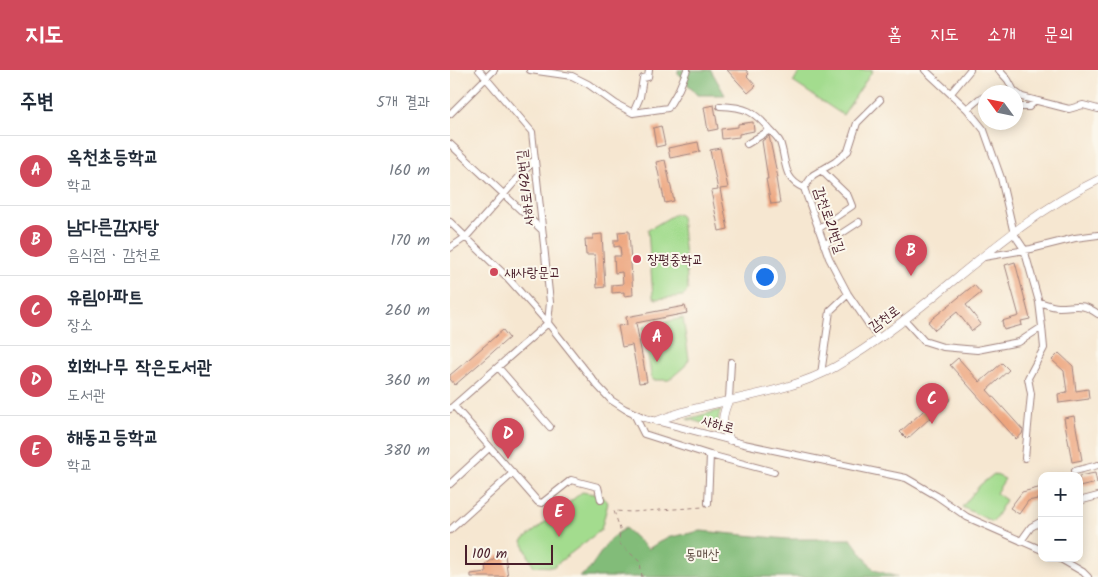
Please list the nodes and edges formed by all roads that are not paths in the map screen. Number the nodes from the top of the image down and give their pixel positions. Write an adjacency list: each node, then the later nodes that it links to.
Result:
1 (479, 70): 10 (street, 사하로142번길)
2 (494, 70): 10 (street)
3 (530, 70): 9 (street)
4 (648, 70): 19 (street)
5 (686, 70): 19 (street)
6 (925, 70): 11 (street)
7 (970, 70): 11 (street)
8 (999, 70): 14 (street)
9 (573, 73): 19 (street)
10 (485, 78): 20 (street); 24 (street, 사하로142번길)
11 (951, 93): 17 (street)
12 (880, 100): 25 (street, 감천로21번길)
13 (978, 100): 17 (street)
14 (1035, 102): 16 (street); 18 (street)
15 (720, 106): 21 (street)
16 (1023, 107)
17 (967, 109): 33 (street)
18 (1098, 109)
19 (633, 113)
20 (450, 114)
21 (770, 130): 23 (street); 27 (street)
22 (450, 144): 28 (street)
23 (747, 144)
24 (535, 159): 28 (street); 32 (street, 사하로142번길)
25 (821, 170): 27 (street, 감천로21번길); 31 (street)
26 (1098, 180): 33 (main road, 감천로)
27 (804, 188): 31 (street, 감천로21번길)
28 (502, 194): 32 (street); 35 (street)
29 (450, 222): 35 (street, 사하로)
30 (860, 222): 36 (street)
31 (818, 229): 36 (street, 감천로21번길)
32 (542, 230): 44 (street, 사하로142번길)
33 (1014, 234): 38 (street); 39 (main road, 감천로)
34 (1098, 235): 38 (street)
35 (466, 237): 37 (street); 44 (street, 사하로)
36 (824, 245): 40 (street, 감천로21번길)
37 (450, 248)
38 (1024, 249): 39 (street); 41 (street)
39 (984, 257): 43 (main road, 감천로)
40 (848, 294): 46 (street, 감천로21번길); 49 (street)
41 (1039, 302): 42 (street); 45 (street)
42 (1098, 314)
43 (904, 319): 45 (street); 46 (main road, 감천로)
44 (548, 323): 48 (street); 52 (street, 사하로)
45 (1042, 327): 58 (street)
46 (878, 338): 49 (main road, 감천로)
47 (731, 362): 50 (street)
48 (498, 367): 51 (street); 54 (street)
49 (821, 374): 50 (main road, 감천로)
50 (729, 399): 53 (main road, 감천로); 55 (main road)
51 (452, 408): 56 (street)
52 (634, 414): 53 (street, 사하로); 57 (street)
53 (657, 421): 55 (street, 사하로)
54 (550, 427)
55 (730, 440): 70 (street, 사하로)
56 (490, 448): 62 (street); 63 (street)
57 (710, 455): 61 (street); 67 (street)
58 (1025, 458)
59 (1098, 465): 60 (street)
60 (1076, 471)
61 (774, 472)
62 (513, 473): 65 (street); 69 (street)
63 (450, 484)
64 (1098, 496): 66 (street)
65 (601, 500)
66 (1083, 500)
67 (708, 503)
68 (1038, 523): 70 (street)
69 (450, 530)
70 (1021, 541): 71 (street, 사하로)
71 (1038, 548)
72 (1065, 562): 73 (street)
73 (1086, 575): 74 (street)
74 (1092, 577)

